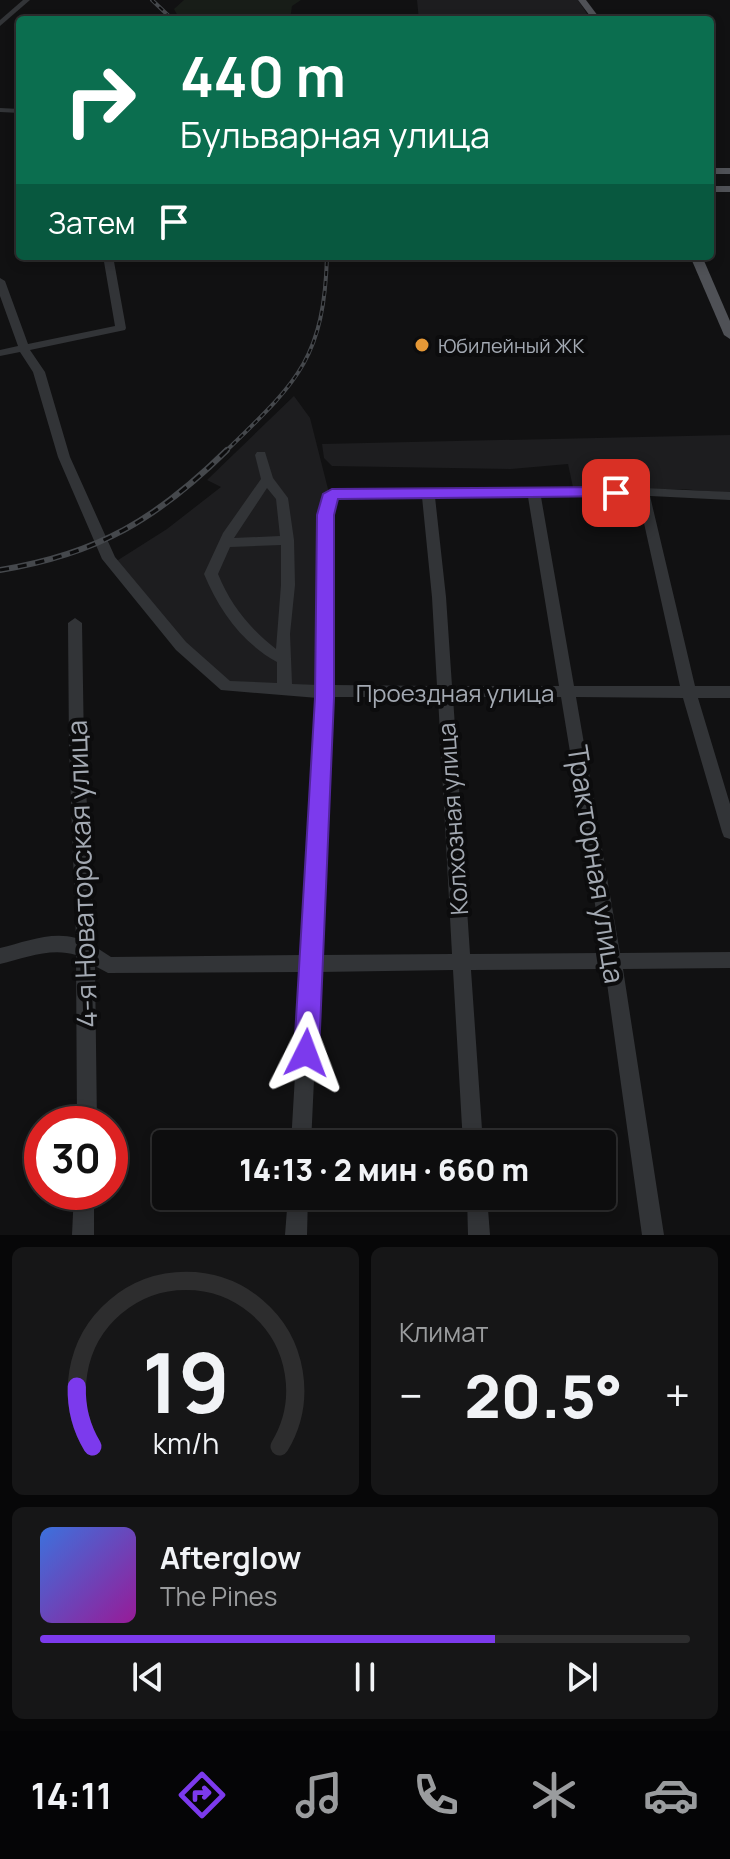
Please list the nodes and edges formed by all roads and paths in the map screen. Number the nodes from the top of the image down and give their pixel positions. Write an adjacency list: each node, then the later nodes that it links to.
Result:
1 (27, 0): 2 (street)
2 (0, 24)
3 (109, 260): 9 (street)
4 (698, 260): 8 (main road)
5 (705, 260): 7 (main road)
6 (0, 281): 9 (street, Проездная улица)
7 (730, 318)
8 (730, 335)
9 (24, 349): 10 (street); 21 (street, Проездная улица)
10 (0, 353)
11 (261, 455): 12 (street)
12 (267, 479): 17 (street); 18 (street)
13 (643, 492): 14 (street); 16 (street); 25 (street)
14 (534, 494): 15 (street); 24 (street, Тракторная улица)
15 (428, 495): 22 (street); 23 (street, Колхозная улица)
16 (730, 496)
17 (287, 540): 18 (street); 20 (street)
18 (225, 543): 20 (street)
19 (75, 623): 28 (street, 4-я Новаторская улица)
20 (285, 660): 21 (street)
21 (285, 689): 22 (street, Проездная улица)
22 (325, 691): 23 (street, Проездная улица); 32 (street)
23 (443, 691): 24 (street, Проездная улица); 31 (street, Колхозная улица)
24 (569, 692): 25 (street, Проездная улица); 33 (street, Тракторная улица)
25 (689, 692): 26 (street, Проездная улица); 27 (street)
26 (730, 692)
27 (730, 832)
28 (85, 946): 29 (street); 32 (street); 34 (street, 4-я Новаторская улица)
29 (0, 956)
30 (730, 960): 33 (street)
31 (462, 961): 32 (street); 33 (street); 36 (street, Колхозная улица)
32 (312, 962): 35 (street)
33 (613, 962): 43 (street, Тракторная улица)
34 (87, 1106)
35 (302, 1130)
36 (472, 1130)
37 (84, 1210): 40 (street)
38 (297, 1210): 41 (street)
39 (478, 1210): 42 (street)
40 (83, 1235)
41 (296, 1235)
42 (479, 1235)
43 (653, 1235)

